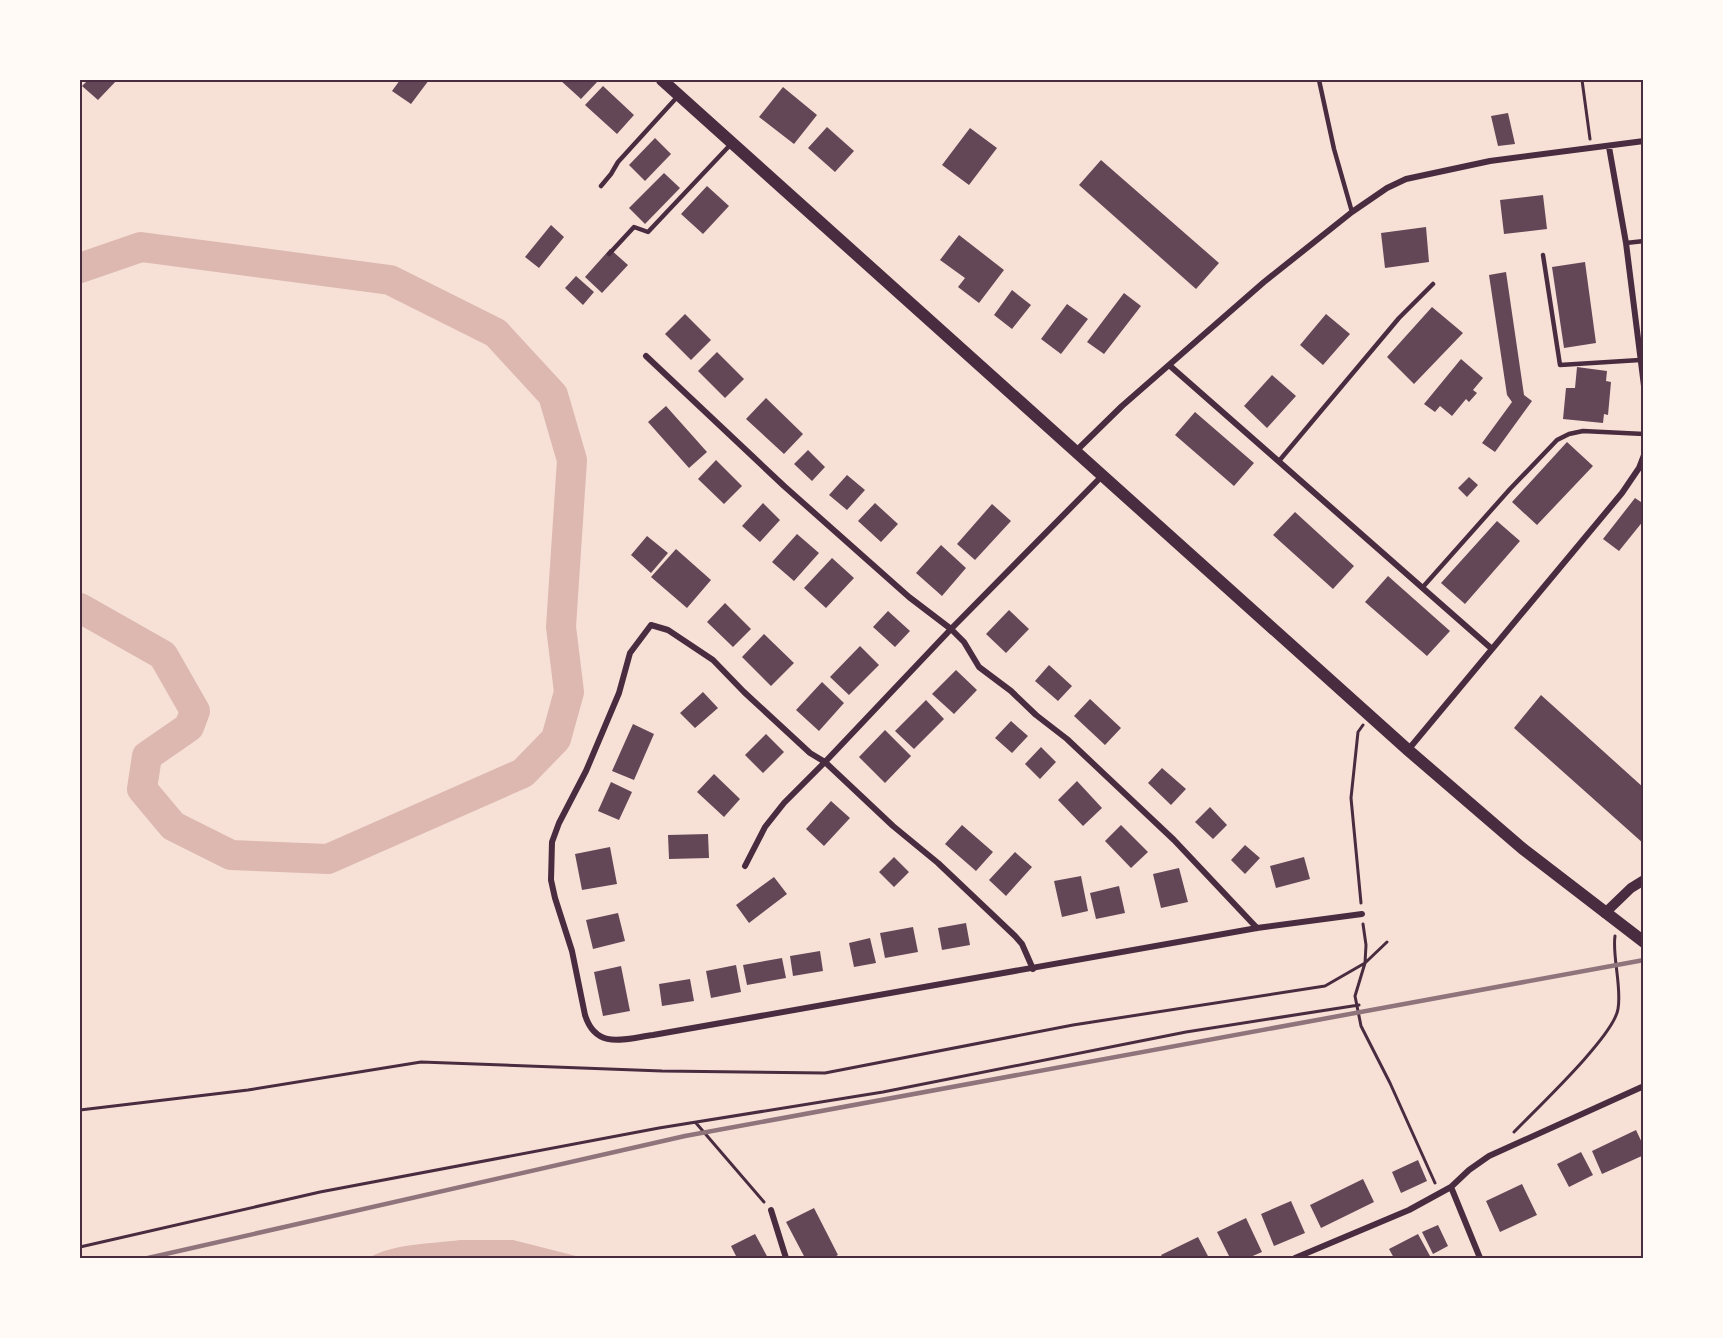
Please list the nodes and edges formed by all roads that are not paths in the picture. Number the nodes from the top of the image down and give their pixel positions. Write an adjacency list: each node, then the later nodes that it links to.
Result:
1 (662, 80): 3 (main road)
2 (1319, 80): 8 (lane)
3 (679, 95): 5 (main road); 7 (lane)
4 (1644, 141): 6 (street)
5 (732, 143): 11 (lane); 19 (main road)
6 (1609, 147): 8 (street); 10 (street)
7 (601, 186)
8 (1352, 212): 16 (street)
9 (1644, 241): 10 (lane)
10 (1626, 243): 15 (street)
11 (609, 254)
12 (1543, 255): 15 (lane)
13 (1433, 284): 21 (lane)
14 (646, 356): 24 (street)
15 (1640, 360): 17 (street)
16 (1169, 365): 19 (street); 21 (street)
17 (1644, 386)
18 (1644, 434): 23 (lane)
19 (1076, 452): 22 (main road)
20 (1644, 455): 25 (street)
21 (1279, 461): 23 (street)
22 (1102, 476): 24 (street); 26 (main road)
23 (1422, 588): 25 (street)
24 (951, 629): 27 (street); 32 (street)
25 (1492, 649): 26 (street)
26 (1408, 750): 30 (main road)
27 (825, 762): 28 (street); 34 (street); 34 (street)
28 (745, 867)
29 (1644, 880): 30 (street)
30 (1605, 913): 33 (main road)
31 (1362, 914): 32 (street)
32 (1257, 928): 34 (street)
33 (1644, 942)
34 (1033, 969)
35 (1644, 1086): 36 (street)
36 (1451, 1187): 39 (street); 40 (street)
37 (771, 1210): 38 (street)
38 (786, 1258)
39 (1295, 1258)
40 (1480, 1258)

